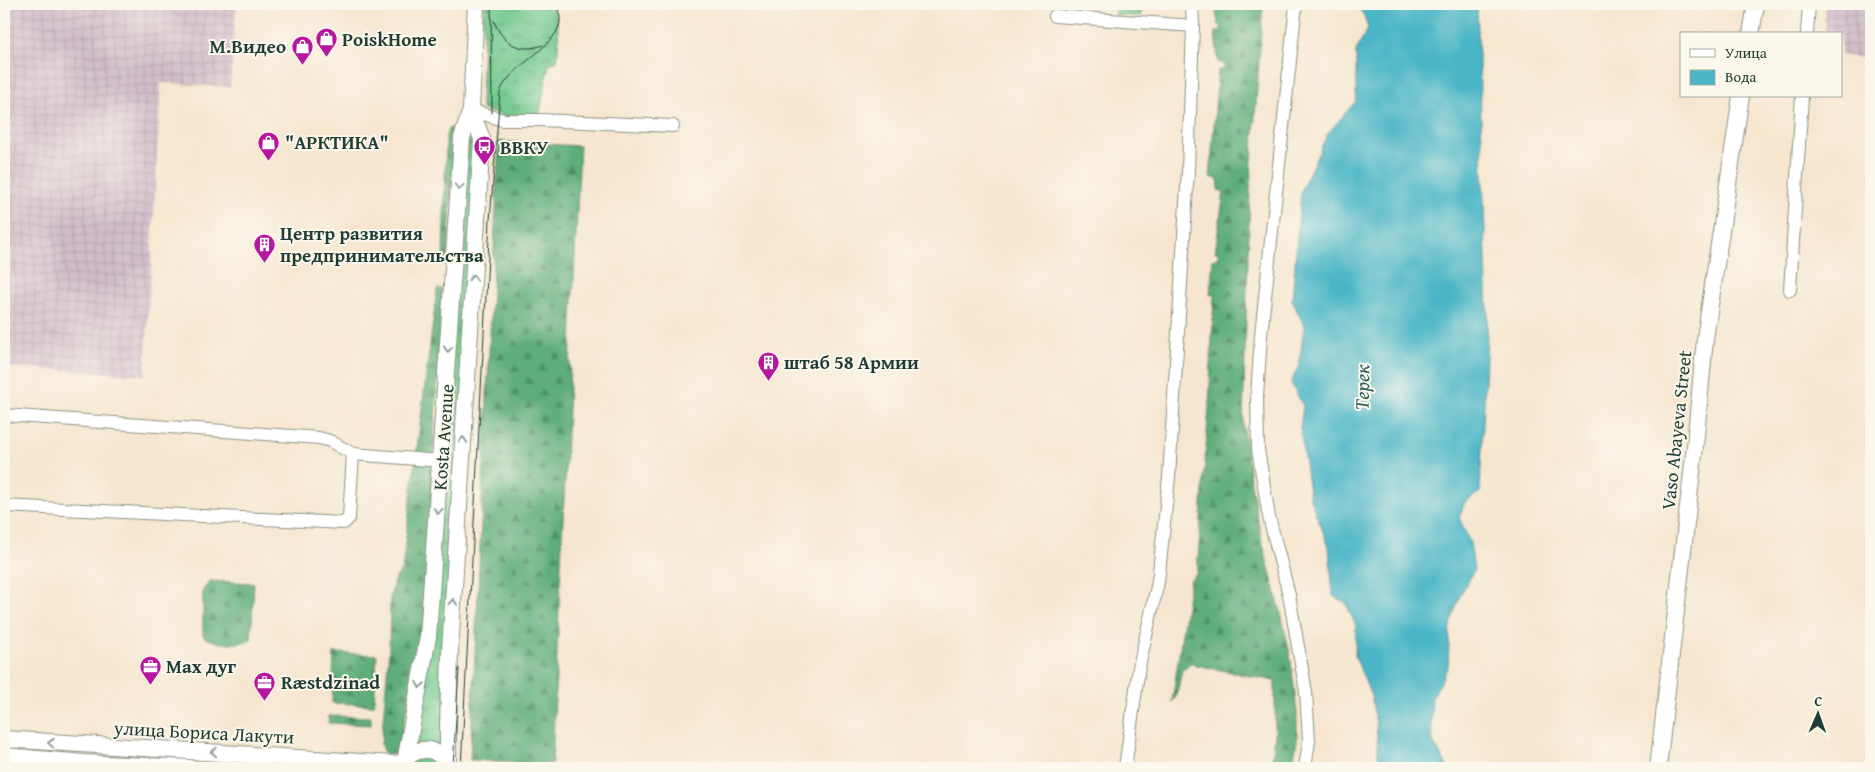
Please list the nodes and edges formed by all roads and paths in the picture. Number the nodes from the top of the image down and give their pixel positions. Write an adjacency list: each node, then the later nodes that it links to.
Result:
1 (476, 4): 12 (main road, Kosta Avenue)
2 (1192, 4): 7 (street)
3 (1296, 4): 25 (street)
4 (1756, 4): 8 (main road)
5 (1810, 4): 9 (street)
6 (1055, 16): 7 (street)
7 (1193, 26): 24 (street)
8 (1751, 32)
9 (1807, 32)
10 (1741, 98): 26 (main road, Vaso Abayeva Street)
11 (1802, 98): 14 (street)
12 (471, 110): 13 (street); 17 (main road, Kosta Avenue, one-way to 17); 23 (main road, Kosta Avenue, one-way to 12)
13 (673, 126)
14 (1790, 290)
15 (4, 415): 16 (street)
16 (353, 454): 17 (street); 18 (street)
17 (441, 461): 21 (main road, Kosta Avenue, one-way to 21)
18 (4, 506)
19 (4, 739): 21 (main road, улица Бориса Лакути, one-way to 19)
20 (4, 756): 22 (main road, улица Бориса Лакути)
21 (403, 763): 23 (main road, Kosta Avenue)
22 (190, 768)
23 (448, 768)
24 (1125, 768)
25 (1305, 768)
26 (1658, 768)

